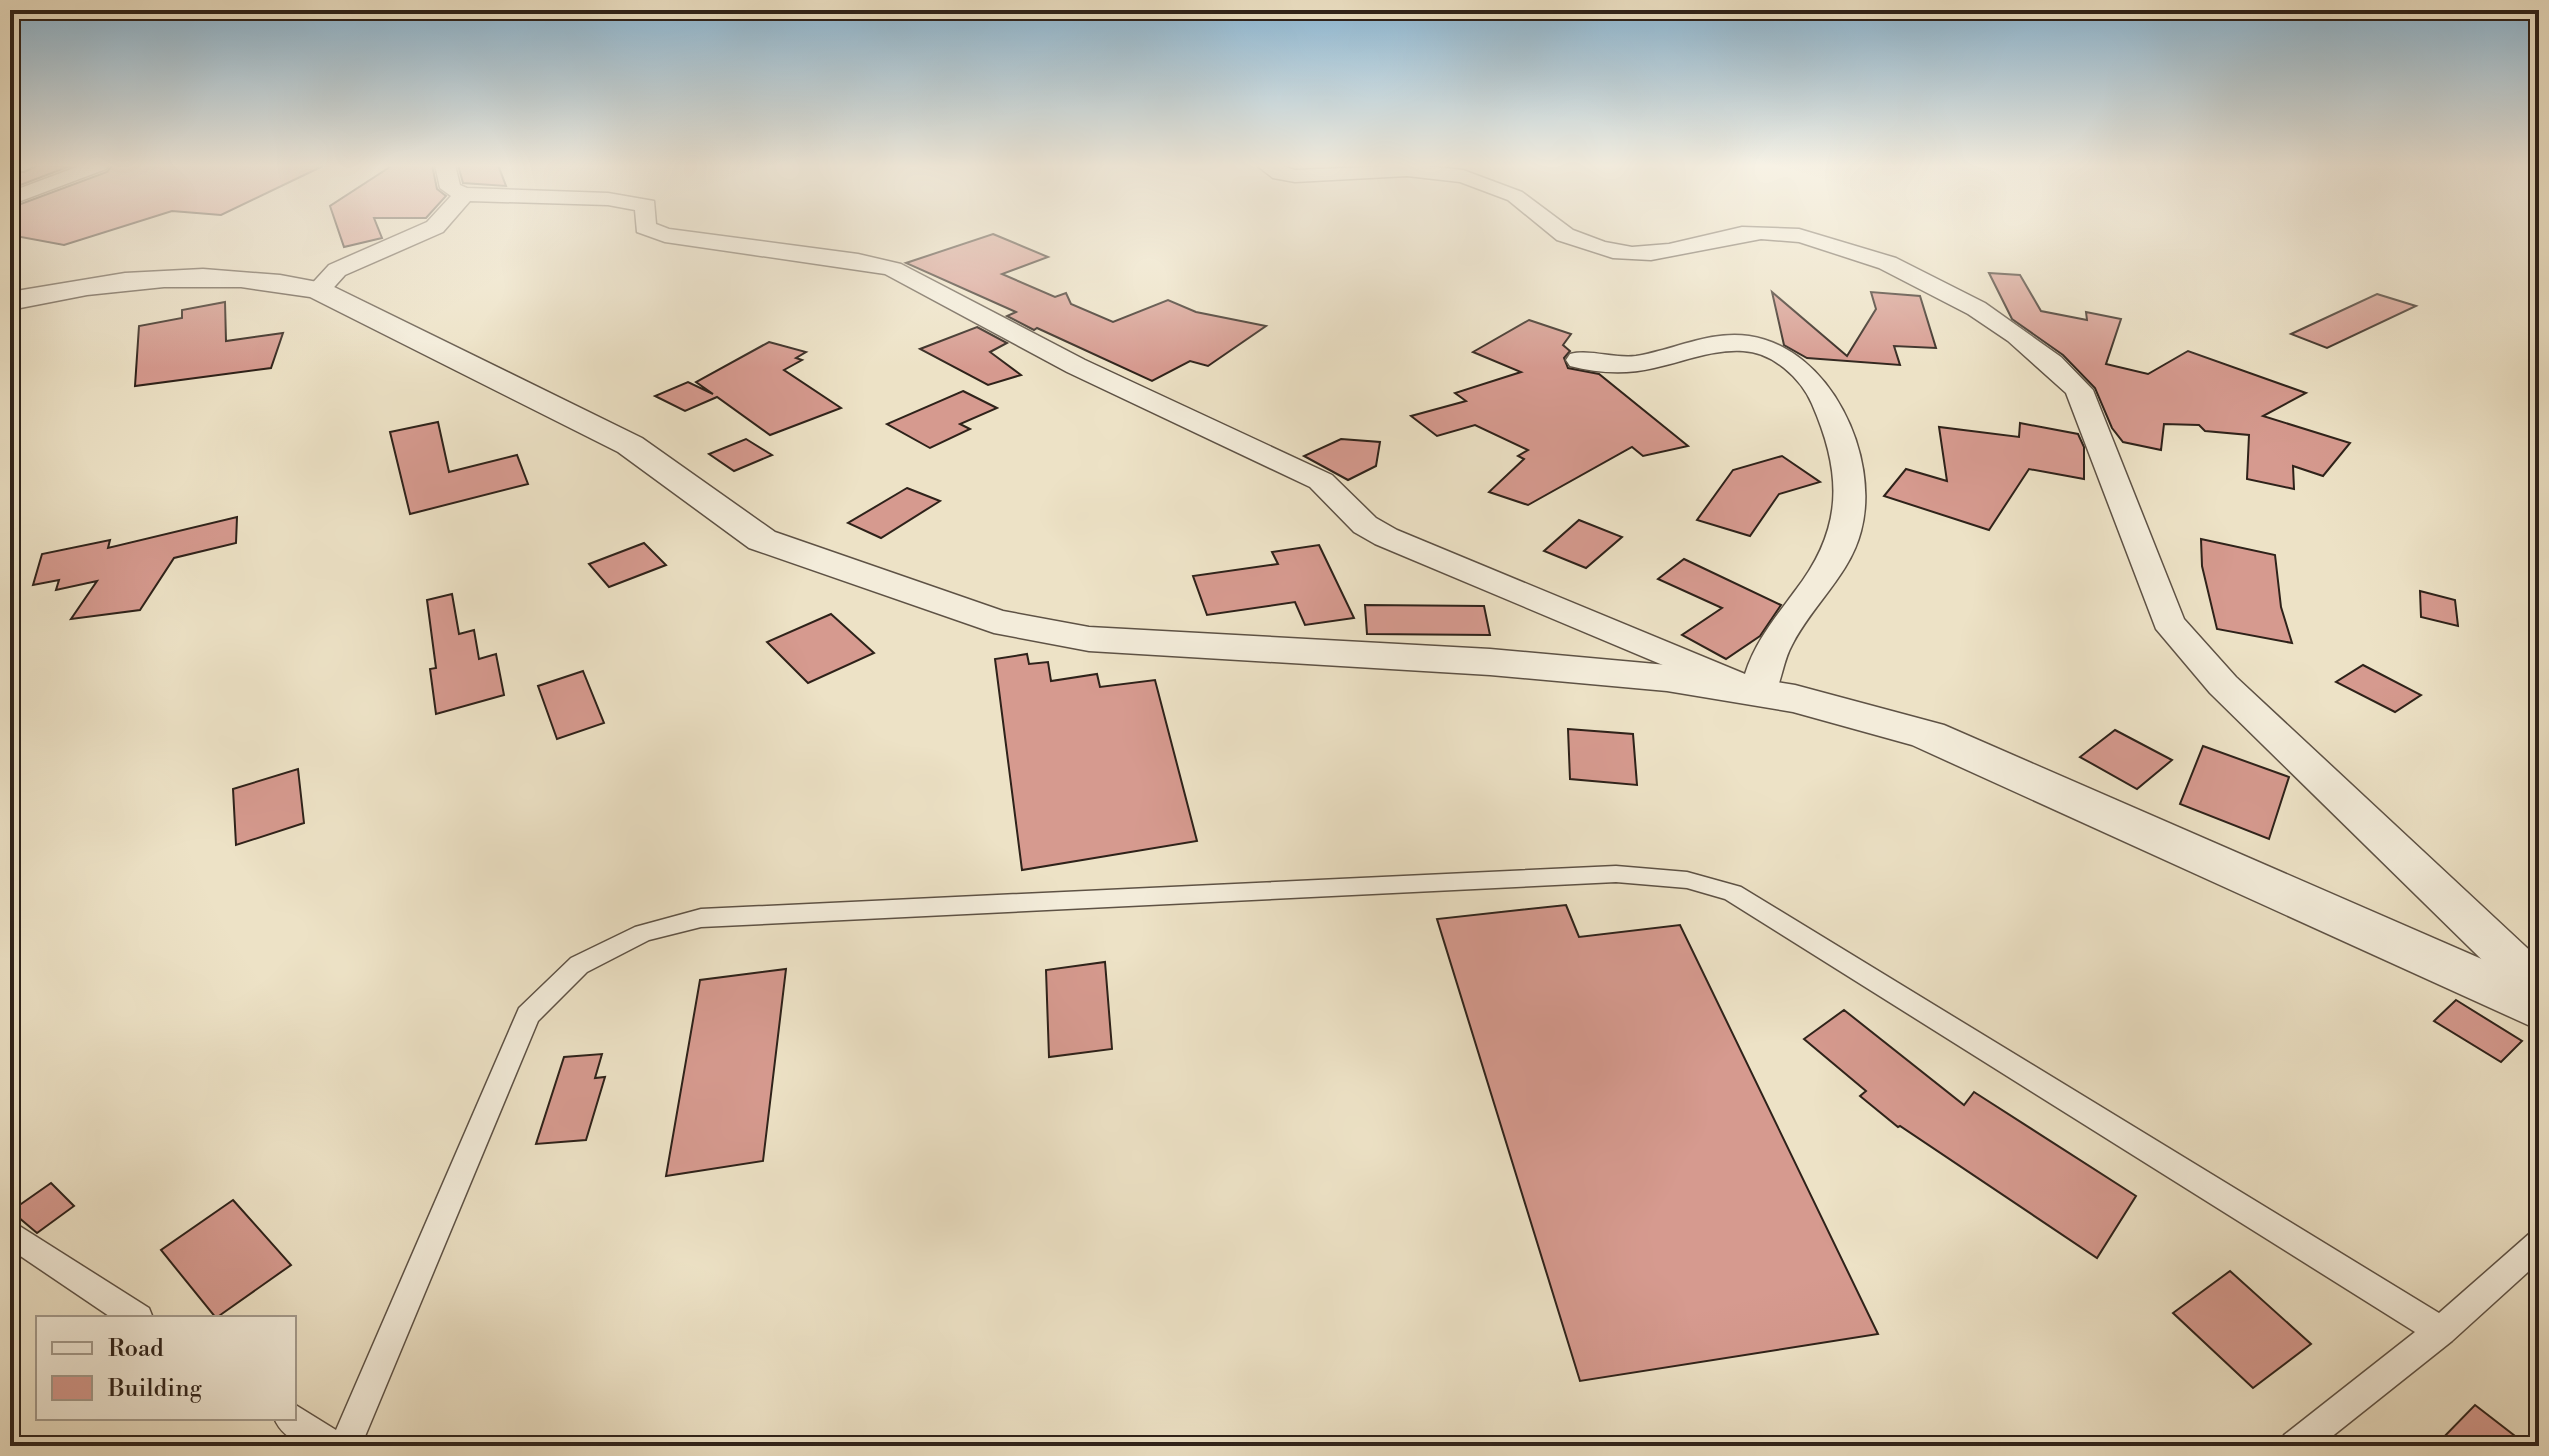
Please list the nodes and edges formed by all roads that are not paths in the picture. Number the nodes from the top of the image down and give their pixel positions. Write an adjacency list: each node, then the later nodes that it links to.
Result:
1 (421, 233): 4 (street)
2 (660, 233): 7 (street)
3 (1565, 233): 8 (street)
4 (318, 290): 5 (street); 7 (street)
5 (10, 301)
6 (1579, 360): 7 (street)
7 (1758, 693): 9 (street)
8 (2539, 987)
9 (2539, 1008)
10 (10, 1233): 12 (lane)
11 (2539, 1243): 13 (lane)
12 (135, 1316)
13 (2441, 1331): 16 (lane); 17 (lane)
14 (293, 1420): 15 (lane)
15 (332, 1446)
16 (345, 1446)
17 (2295, 1446)

